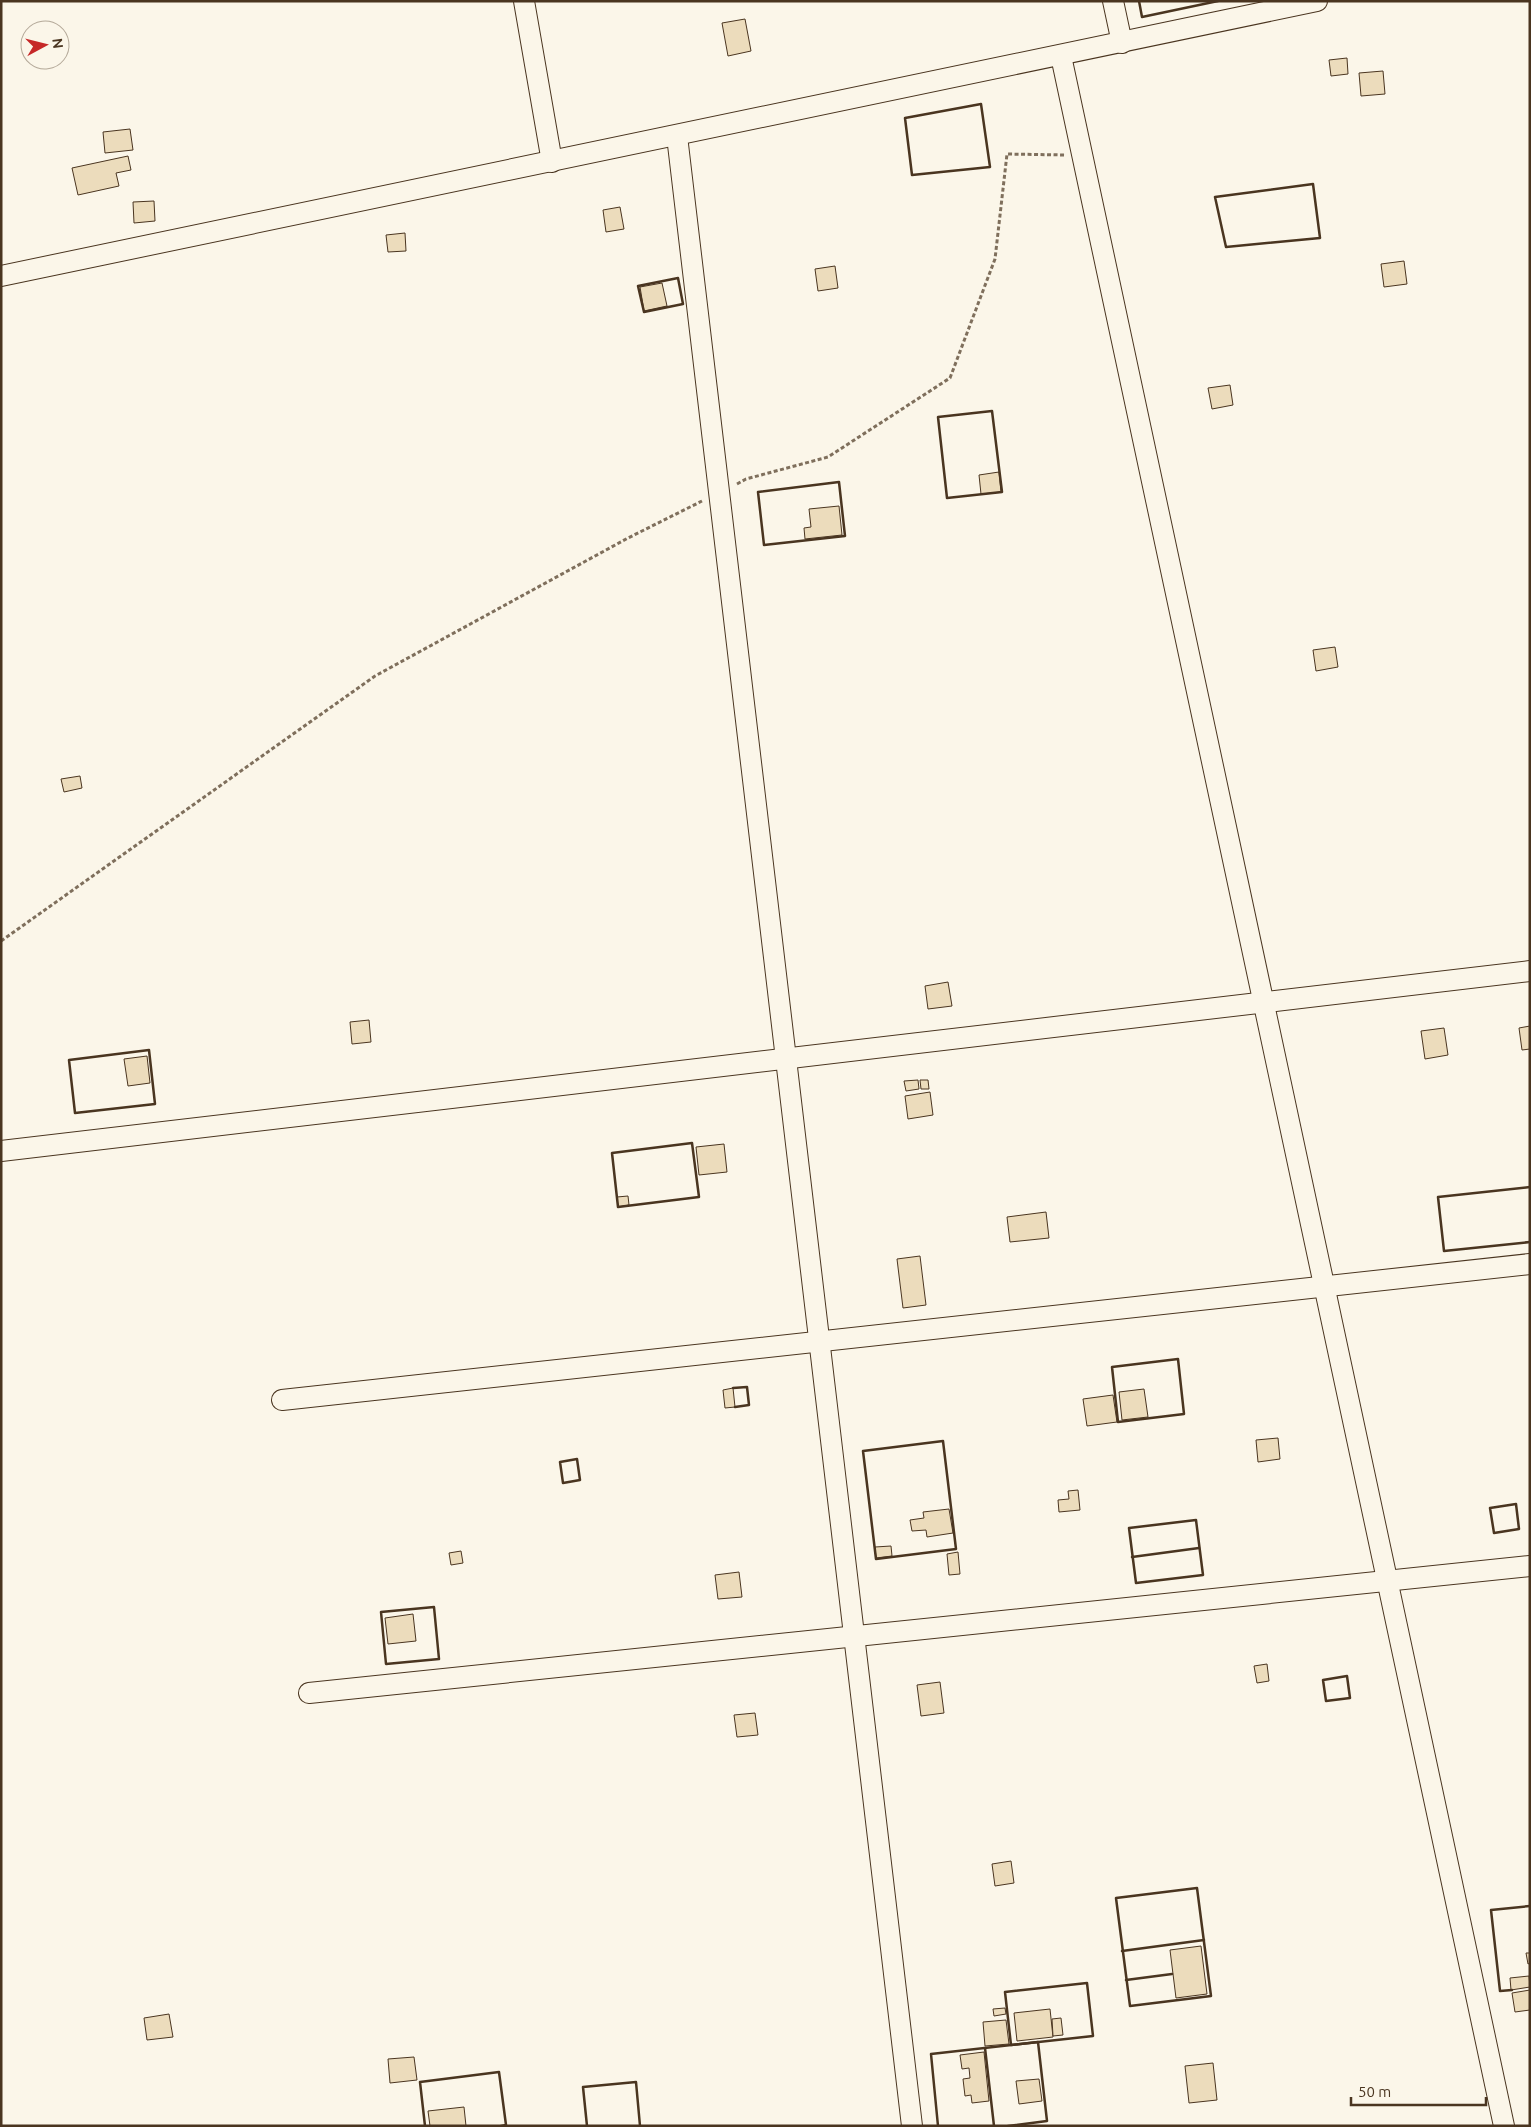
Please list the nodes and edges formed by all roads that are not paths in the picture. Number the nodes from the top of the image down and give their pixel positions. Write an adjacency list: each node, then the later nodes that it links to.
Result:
1 (524, 1): 7 (street)
2 (1114, 1): 4 (street)
3 (1317, 1): 4 (street)
4 (1122, 44): 5 (street)
5 (1060, 56): 6 (street); 10 (street)
6 (677, 136): 7 (street); 11 (street)
7 (552, 162): 8 (street)
8 (1, 276)
9 (1530, 971): 10 (street)
10 (1263, 1002): 11 (street); 14 (street)
11 (786, 1058): 12 (street); 15 (street)
12 (1, 1150)
13 (1530, 1264): 14 (street)
14 (1324, 1286): 15 (street); 18 (street)
15 (819, 1342): 16 (street); 19 (street)
16 (282, 1400)
17 (1530, 1566): 18 (street)
18 (1388, 1581): 19 (street); 22 (street)
19 (854, 1637): 20 (street); 21 (street)
20 (308, 1693)
21 (912, 2126)
22 (1504, 2126)

